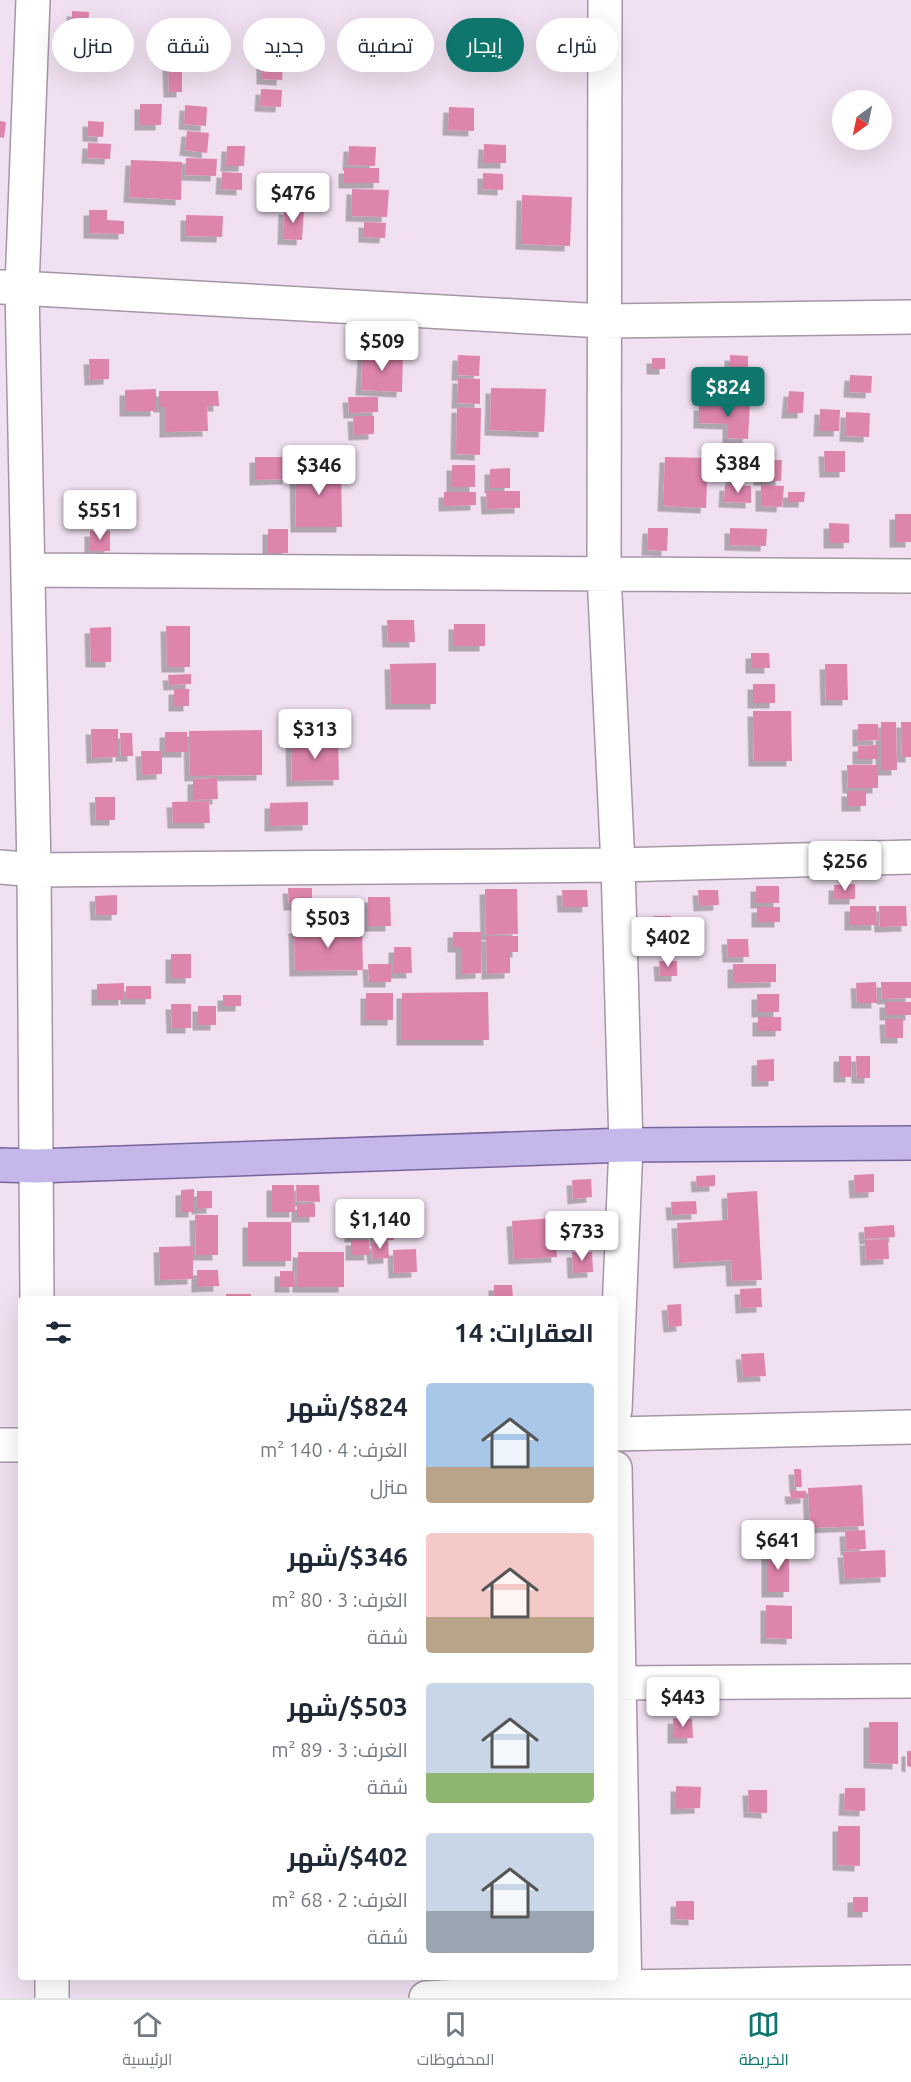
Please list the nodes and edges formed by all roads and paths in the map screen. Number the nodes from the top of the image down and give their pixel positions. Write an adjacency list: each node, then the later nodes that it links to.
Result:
1 (33, 0): 3 (street)
2 (605, 0): 5 (street)
3 (11, 287): 5 (street); 6 (street)
4 (911, 317): 5 (street)
5 (603, 321): 7 (street)
6 (28, 570): 7 (street); 12 (street)
7 (604, 574): 8 (street); 10 (street)
8 (911, 576)
9 (911, 857): 10 (street)
10 (618, 865): 12 (street); 14 (street)
11 (0, 867): 12 (street)
12 (34, 870): 16 (street)
13 (911, 1143): 14 (main road)
14 (626, 1144): 16 (main road); 18 (street)
15 (0, 1165): 16 (main road)
16 (38, 1166): 17 (street)
17 (37, 1296)
18 (618, 1337)
19 (911, 1427): 20 (street)
20 (618, 1434)
21 (0, 1445): 22 (street)
22 (18, 1445)
23 (911, 1681): 24 (street)
24 (618, 1683): 27 (street)
25 (52, 1980): 28 (street)
26 (911, 1982): 27 (street)
27 (625, 1992): 29 (street)
28 (52, 1998)
29 (426, 1998)

